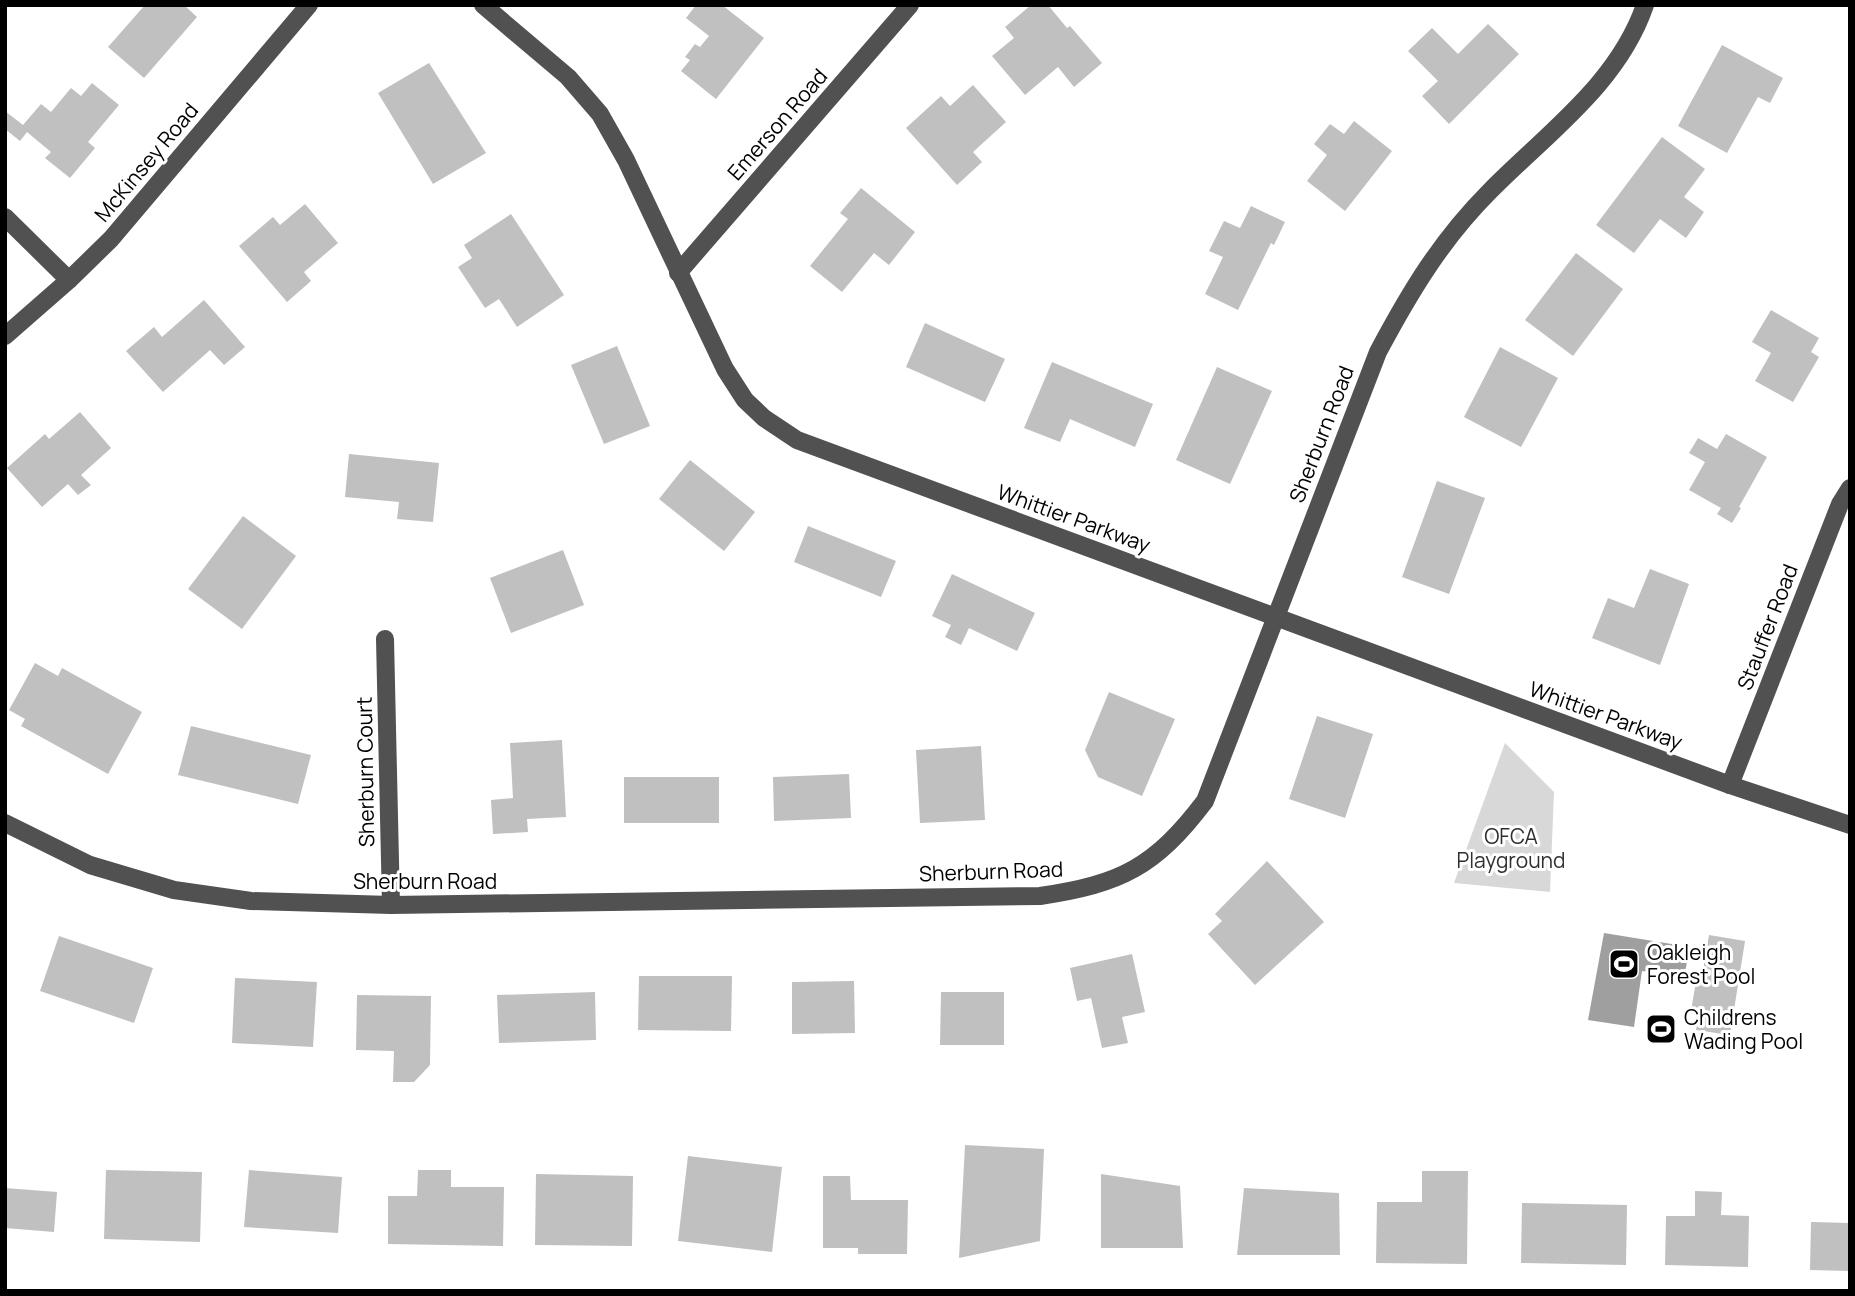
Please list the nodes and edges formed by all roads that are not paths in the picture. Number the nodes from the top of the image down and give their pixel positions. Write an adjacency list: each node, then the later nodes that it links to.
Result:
1 (309, 5): 7 (street, McKinsey Road)
2 (483, 5): 6 (street, Whittier Parkway)
3 (911, 5): 6 (street, Emerson Road)
4 (1645, 5): 10 (street, Sherburn Road)
5 (5, 217): 7 (street)
6 (678, 273): 10 (street, Whittier Parkway)
7 (69, 280): 8 (street, McKinsey Road)
8 (5, 336)
9 (1850, 488): 12 (street, Stauffer Road)
10 (1275, 616): 12 (street, Whittier Parkway); 15 (street, Sherburn Road)
11 (385, 639): 15 (street, Sherburn Court)
12 (1730, 785): 14 (street, Whittier Parkway)
13 (5, 823): 15 (street, Sherburn Road)
14 (1850, 825)
15 (391, 905)

